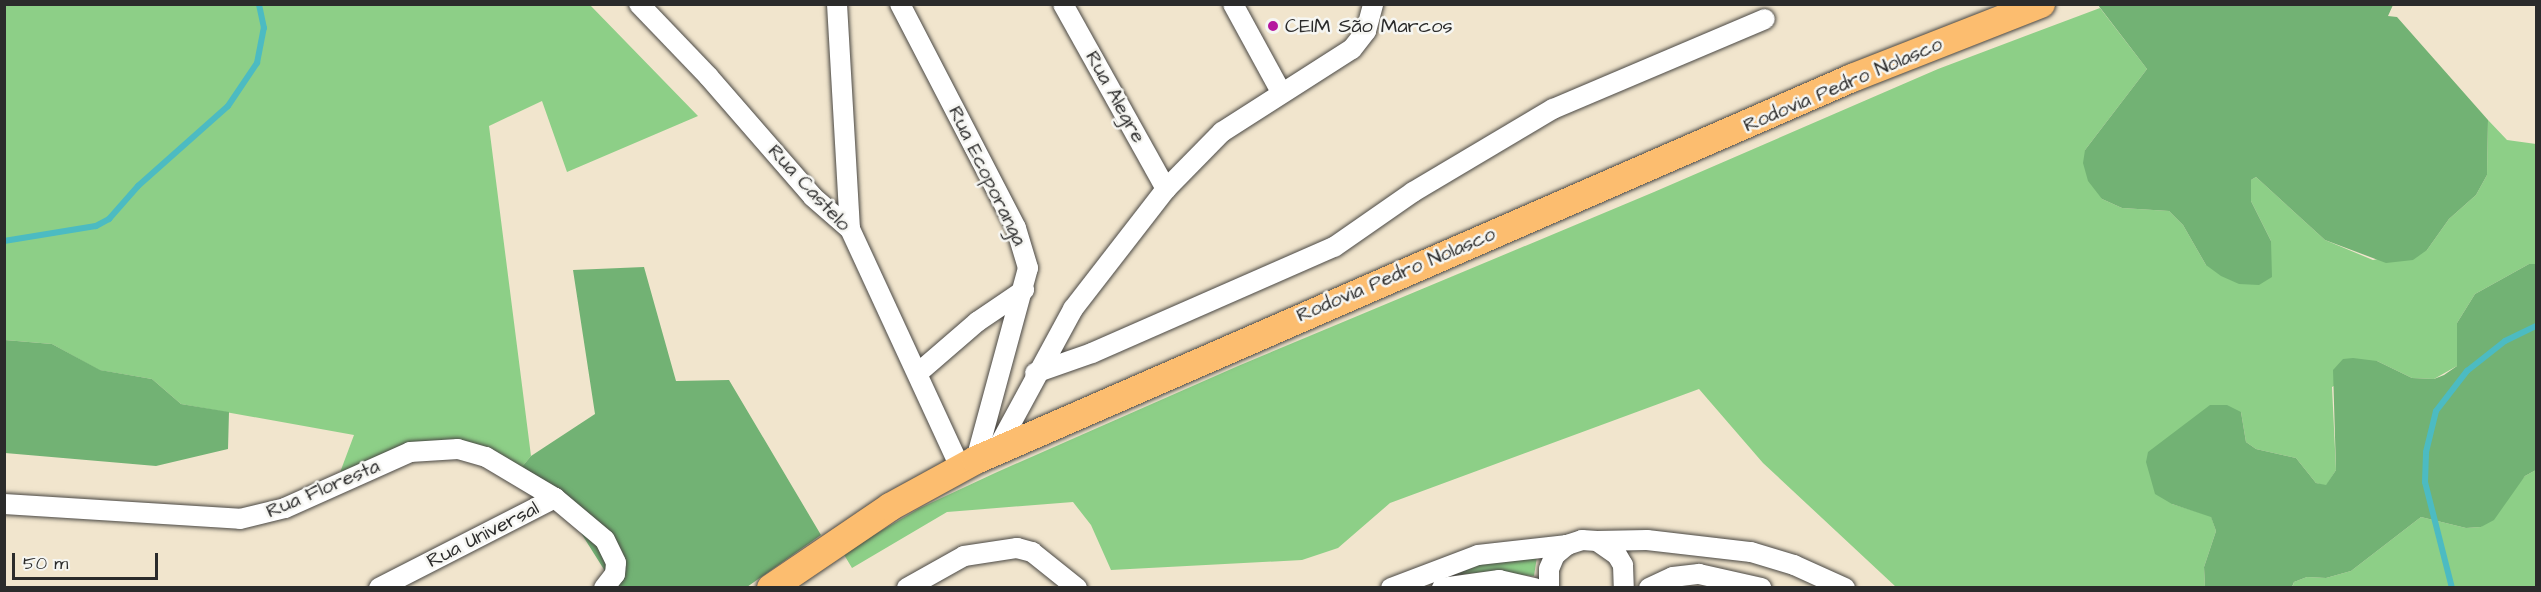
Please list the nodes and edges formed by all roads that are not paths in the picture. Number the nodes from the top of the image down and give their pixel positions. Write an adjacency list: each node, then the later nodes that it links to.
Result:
1 (639, 4): 11 (street, Rua Castelo)
2 (837, 4): 11 (street)
3 (900, 4): 12 (street, Rua Ecoporanga)
4 (1063, 4): 10 (street, Rua Alegre)
5 (1233, 4): 9 (street)
6 (1373, 4): 9 (street)
7 (2041, 4): 15 (highway, Rodovia Pedro Nolasco)
8 (1765, 19): 14 (street)
9 (1281, 92): 10 (street)
10 (1166, 189): 14 (street)
11 (850, 229): 13 (street, Rua Castelo)
12 (1024, 290): 13 (street); 15 (street, Rua Ecoporanga)
13 (918, 374): 15 (street, Rua Castelo)
14 (1035, 374): 15 (street)
15 (978, 460): 23 (highway, Rodovia Pedro Nolasco)
16 (555, 498): 17 (street, Rua Floresta); 20 (street, Rua Floresta); 22 (street, Rua Universal)
17 (4, 504)
18 (1597, 541): 19 (street); 21 (street); 30 (street)
19 (1567, 545): 26 (street); 29 (street)
20 (610, 581)
21 (1841, 587)
22 (379, 588)
23 (771, 588)
24 (907, 588): 25 (street)
25 (1077, 588)
26 (1391, 588)
27 (1442, 588): 28 (street)
28 (1535, 588)
29 (1549, 588)
30 (1624, 588)
31 (1649, 588): 32 (street)
32 (1761, 588)

